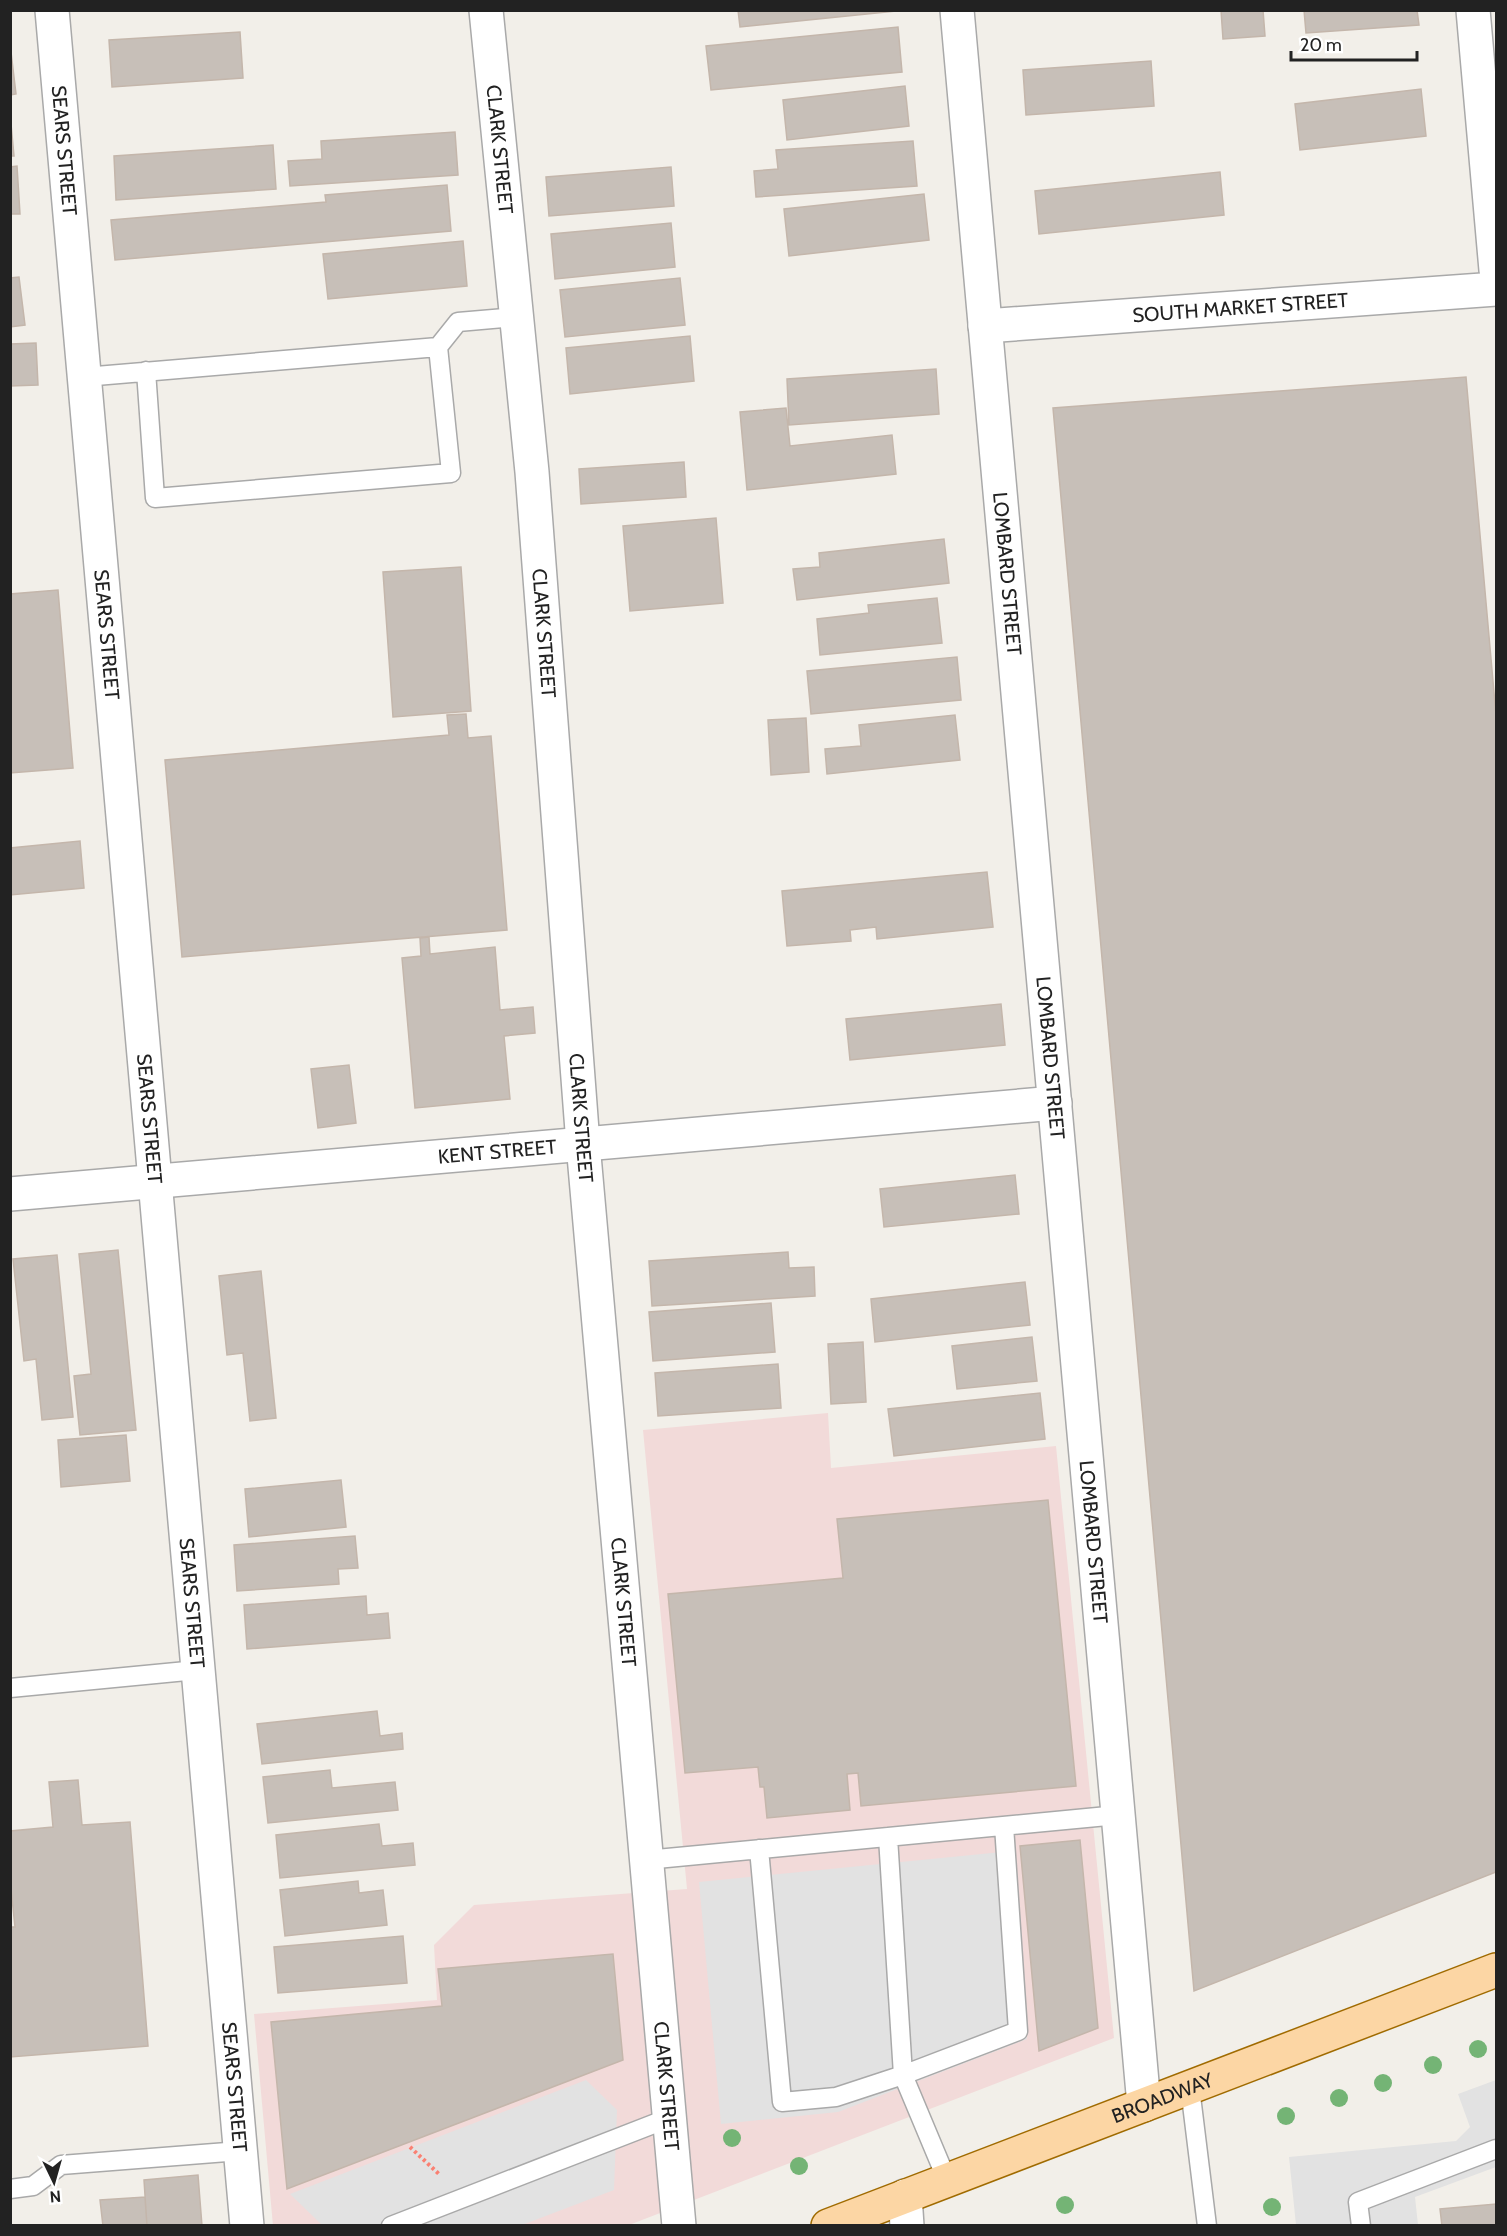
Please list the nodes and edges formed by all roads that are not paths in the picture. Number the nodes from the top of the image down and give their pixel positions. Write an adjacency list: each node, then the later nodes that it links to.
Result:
1 (52, 10): 11 (street, SEARS STREET)
2 (486, 10): 7 (street, CLARK STREET)
3 (957, 10): 8 (street, LOMBARD STREET)
4 (1473, 10): 5 (street)
5 (1497, 270)
6 (1497, 289): 8 (street, SOUTH MARKET STREET)
7 (516, 317): 9 (lane); 13 (street, CLARK STREET)
8 (985, 326): 12 (street, LOMBARD STREET)
9 (438, 347): 10 (lane); 10 (lane)
10 (146, 371): 11 (lane)
11 (84, 377): 14 (street, SEARS STREET)
12 (1055, 1102): 13 (street, KENT STREET); 18 (street, LOMBARD STREET)
13 (582, 1144): 14 (street, KENT STREET); 22 (street, CLARK STREET)
14 (154, 1181): 15 (street, KENT STREET); 16 (street, SEARS STREET)
15 (10, 1194)
16 (197, 1670): 17 (lane); 29 (street, SEARS STREET)
17 (10, 1688)
18 (1118, 1815): 19 (lane); 26 (street, LOMBARD STREET)
19 (1004, 1826): 20 (lane); 24 (lane)
20 (888, 1836): 21 (lane); 24 (lane)
21 (759, 1849): 22 (lane); 24 (lane)
22 (646, 1860): 27 (street, CLARK STREET)
23 (1497, 1970): 25 (main road, BROADWAY)
24 (903, 2075): 30 (lane)
25 (1190, 2088): 26 (main road, BROADWAY); 37 (lane)
26 (1144, 2105): 30 (main road, BROADWAY)
27 (669, 2118): 34 (lane); 35 (street, CLARK STREET)
28 (1497, 2149): 38 (lane)
29 (240, 2151): 31 (lane); 33 (street, SEARS STREET)
30 (947, 2180): 32 (main road, BROADWAY)
31 (10, 2188)
32 (906, 2211): 36 (main road, BROADWAY)
33 (247, 2226)
34 (391, 2226)
35 (679, 2226)
36 (828, 2226)
37 (1207, 2226)
38 (1360, 2226)

